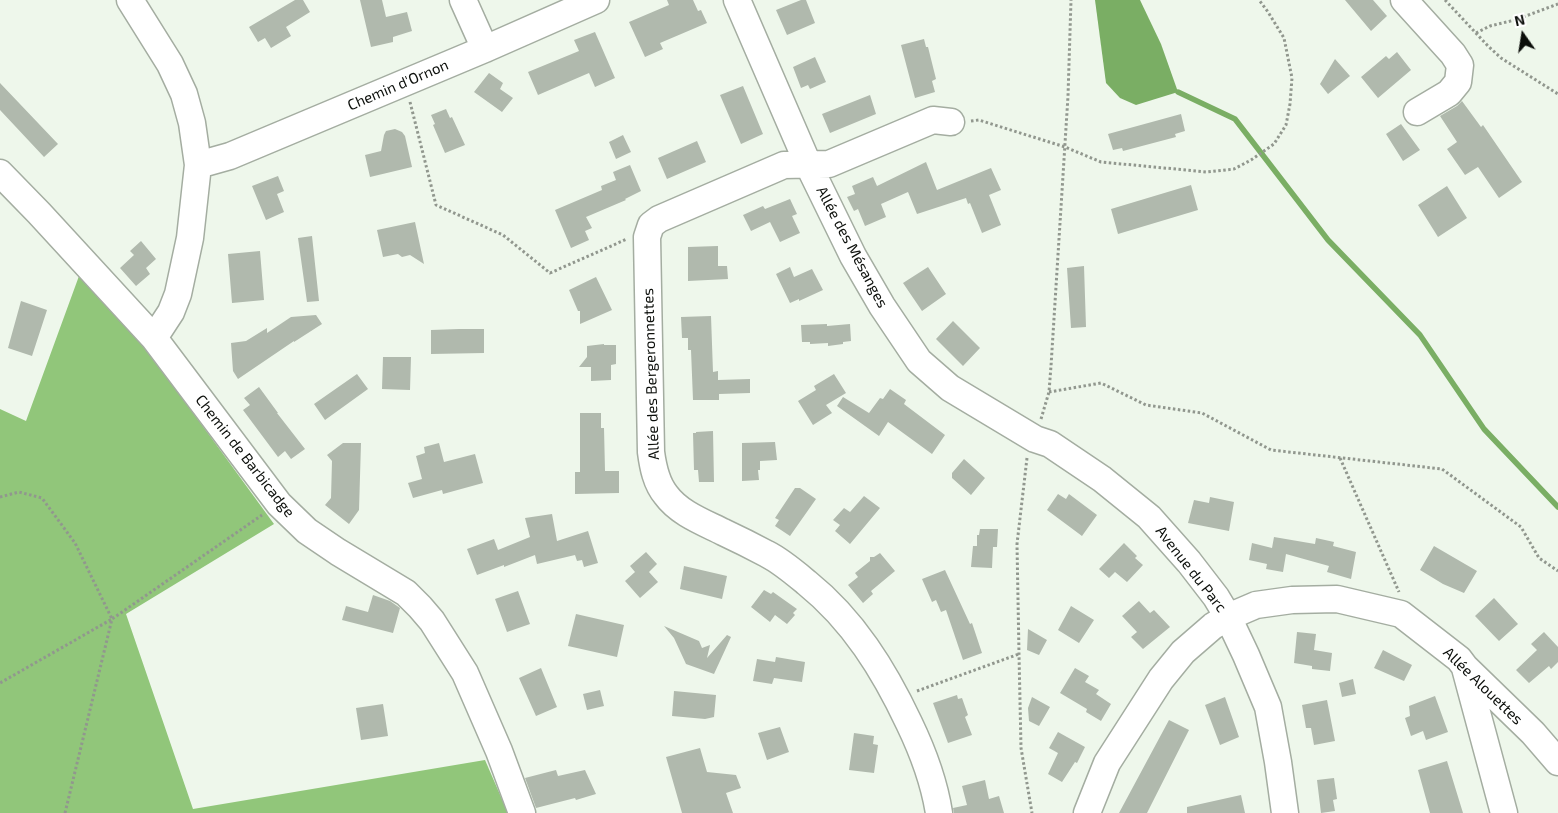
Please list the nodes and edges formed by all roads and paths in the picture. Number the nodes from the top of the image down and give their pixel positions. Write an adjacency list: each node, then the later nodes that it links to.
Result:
1 (130, 0): 18 (street)
2 (463, 0): 11 (street)
3 (596, 0): 11 (street, Chemin d'Ornon)
4 (737, 0): 17 (street, Allée des Mésanges)
5 (1070, 0): 16 (path)
6 (1259, 0): 16 (path)
7 (1404, 0): 14 (street)
8 (1445, 0): 10 (path)
9 (1558, 4): 10 (path)
10 (1476, 33): 13 (path)
11 (485, 49): 12 (street, Chemin d'Ornon)
12 (405, 82): 18 (street, Chemin d'Ornon); 20 (path)
13 (1558, 94)
14 (1417, 112)
15 (951, 122): 16 (path); 17 (street)
16 (1065, 147): 22 (path)
17 (808, 164): 20 (street); 23 (street, Allée des Mésanges)
18 (198, 165): 21 (street)
19 (0, 173): 21 (street, Chemin de Barbicadge)
20 (648, 230): 34 (street, Allée des Bergeronnettes)
21 (154, 338): 26 (street, Chemin de Barbicadge)
22 (1049, 392): 23 (path); 24 (path)
23 (1035, 439): 29 (street, Avenue du Parc); 31 (path)
24 (1340, 458): 27 (path); 28 (path)
25 (0, 497): 30 (path)
26 (279, 504): 30 (path); 37 (street, Chemin de Barbicadge)
27 (1558, 571)
28 (1401, 614): 29 (street, Allée Alouettes); 32 (street, Allée Alouettes)
29 (1228, 617): 40 (street, Allée Alouettes); 41 (street, Avenue du Parc)
30 (112, 619): 33 (path); 36 (path)
31 (1019, 654): 34 (path); 39 (path)
32 (1465, 667): 35 (street, Allée Alouettes); 42 (street)
33 (0, 683)
34 (898, 698): 38 (street, Allée des Bergeronnettes)
35 (1558, 762)
36 (65, 813)
37 (522, 813)
38 (939, 813)
39 (1032, 813)
40 (1087, 813)
41 (1285, 813)
42 (1504, 813)

